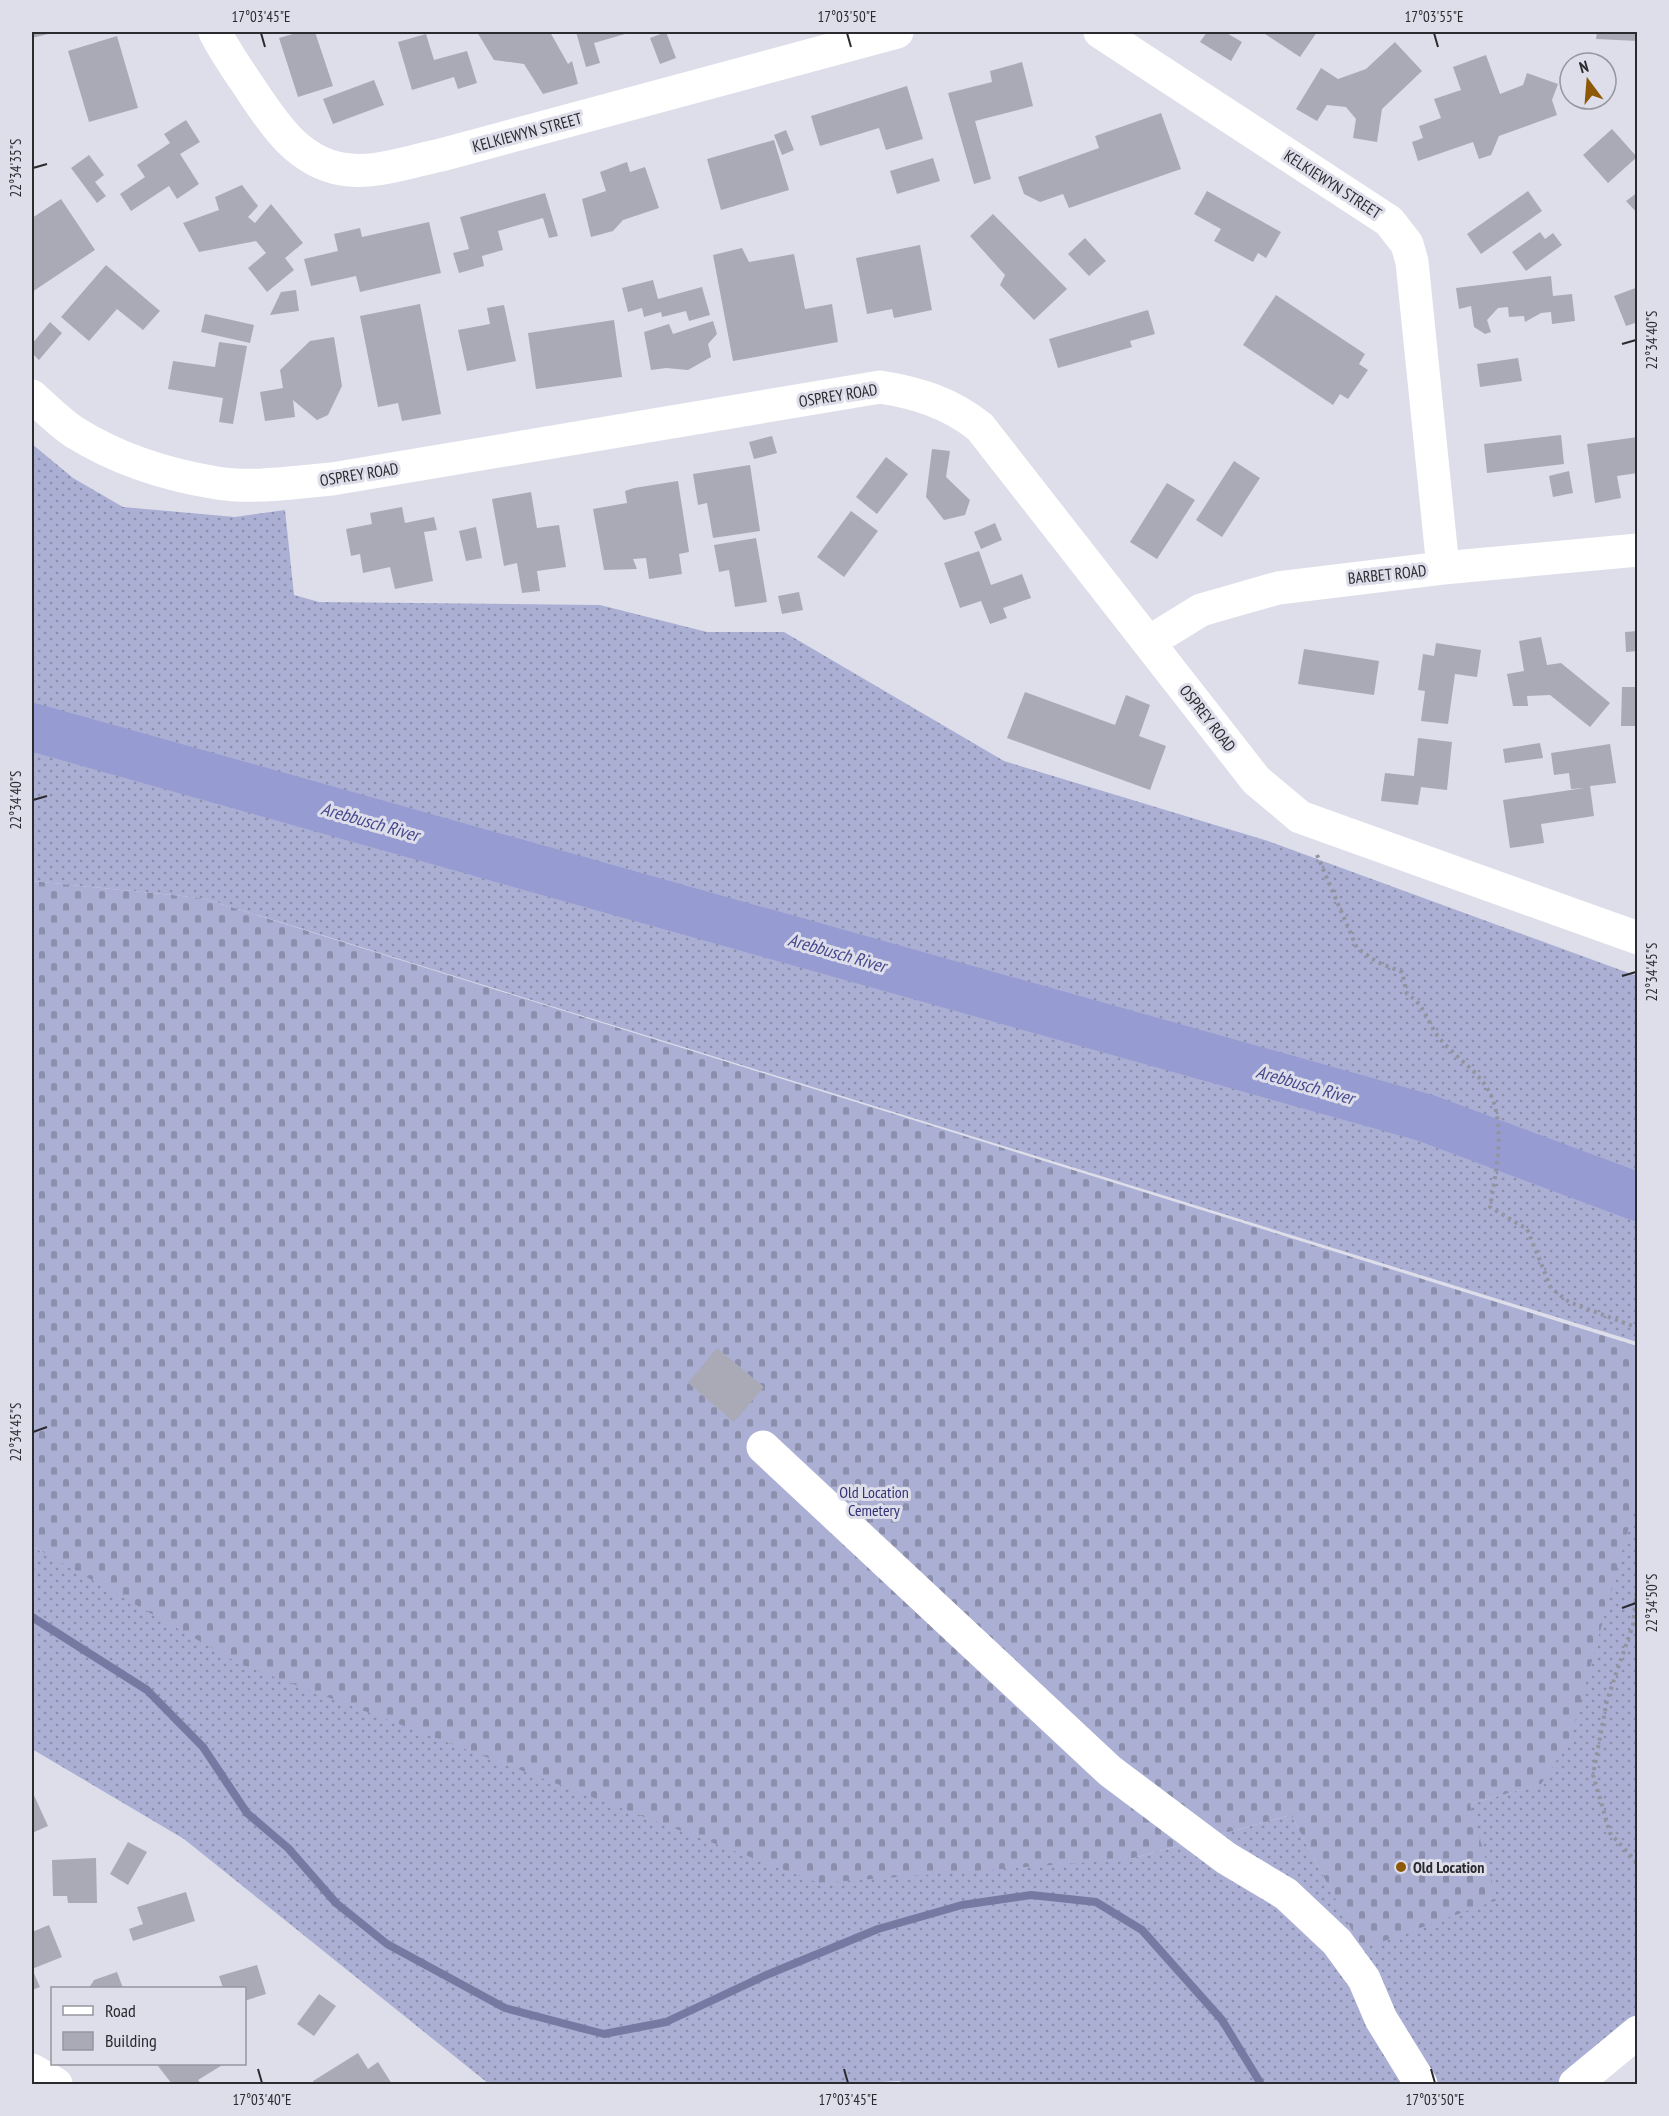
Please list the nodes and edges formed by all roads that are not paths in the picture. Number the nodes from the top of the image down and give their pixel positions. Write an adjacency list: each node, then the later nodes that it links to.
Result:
1 (215, 32): 2 (street, KELKIEWYN STREET)
2 (897, 32)
3 (1100, 32): 6 (street, KELKIEWYN STREET)
4 (32, 396): 7 (street, OSPREY ROAD)
5 (1638, 550): 6 (street, BARBET ROAD)
6 (1443, 568): 7 (street, BARBET ROAD)
7 (1149, 642): 8 (street, OSPREY ROAD)
8 (1638, 938)
9 (764, 1447): 13 (street)
10 (1638, 2032): 14 (street)
11 (32, 2070): 12 (street)
12 (56, 2085)
13 (1421, 2085)
14 (1575, 2085)

